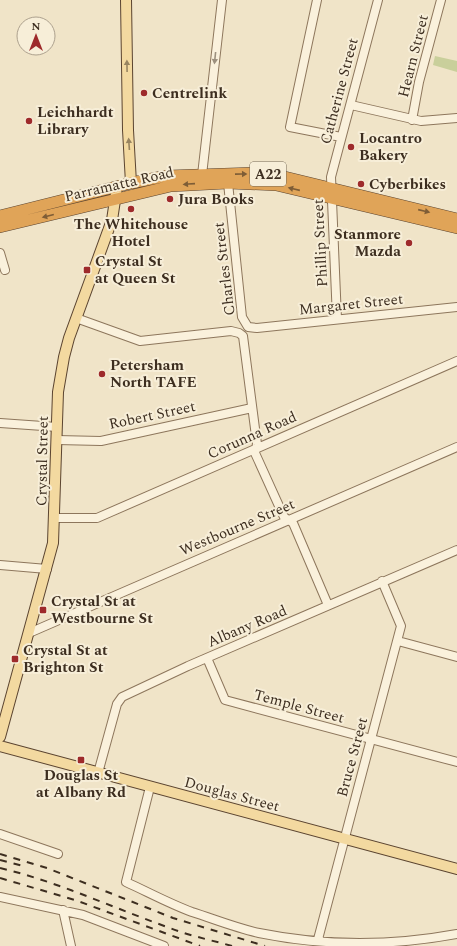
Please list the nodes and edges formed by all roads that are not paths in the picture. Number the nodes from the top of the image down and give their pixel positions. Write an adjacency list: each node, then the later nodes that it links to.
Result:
1 (126, 0): 12 (main road, one-way to 1)
2 (222, 0): 10 (street, one-way to 10)
3 (317, 0): 9 (street)
4 (378, 0): 6 (street, Catherine Street)
5 (441, 0): 8 (street, Hearn Street)
6 (351, 105): 8 (street); 9 (street, Catherine Street)
7 (457, 118): 8 (street)
8 (412, 120)
9 (341, 137): 14 (street, Catherine Street)
10 (202, 175): 12 (highway, Parramatta Road / A22); 14 (highway, Parramatta Road / A22, one-way to 14)
11 (228, 182): 14 (highway, Parramatta Road / A22, one-way to 11); 15 (highway, Parramatta Road / A22, one-way to 15); 25 (street, Charles Street)
12 (131, 183): 13 (highway, Parramatta Road / A22)
13 (117, 187): 15 (main road, Crystal Street); 16 (highway, Parramatta Road / A22)
14 (332, 194): 17 (highway, Parramatta Road / A22, one-way to 17); 19 (highway, Parramatta Road / A22); 24 (street, Phillip Street)
15 (116, 198): 18 (highway, Parramatta Road / A22, one-way to 18); 23 (main road, Crystal Street)
16 (0, 216)
17 (457, 218)
18 (0, 227)
19 (457, 228)
20 (0, 253): 21 (street)
21 (5, 270)
22 (457, 307): 24 (street, Margaret Street)
23 (76, 318): 27 (street, Charles Street); 29 (main road, Crystal Street)
24 (338, 319): 25 (street, Margaret Street)
25 (248, 327)
26 (457, 361): 32 (street, Corunna Road)
27 (252, 408): 30 (street, Robert Street); 32 (street, Charles Street)
28 (0, 423): 29 (street)
29 (57, 428): 30 (main road, Crystal Street)
30 (57, 440): 33 (main road, Crystal Street)
31 (457, 447): 34 (street, Westbourne Street)
32 (256, 448): 33 (street, Corunna Road); 34 (street, Charles Street)
33 (55, 518): 37 (main road, Crystal Street)
34 (288, 520): 39 (street, Charles Street); 40 (street, Westbourne Street)
35 (457, 550): 38 (street, Albany Road)
36 (0, 565): 37 (street)
37 (47, 569): 40 (main road, Crystal Street)
38 (382, 581): 39 (street, Albany Road); 41 (street, Bruce Street)
39 (328, 605): 43 (street, Albany Road)
40 (29, 633): 44 (main road, Crystal Street)
41 (398, 641): 42 (street); 47 (street, Bruce Street)
42 (457, 657)
43 (207, 658): 47 (street, Temple Street); 50 (street, Albany Road)
44 (4, 705): 45 (main road, Crystal Street)
45 (2, 717): 46 (main road, Crystal Street)
46 (0, 737)
47 (371, 740): 49 (street, Temple Street); 53 (street, Bruce Street)
48 (0, 746): 50 (main road, Douglas Street)
49 (457, 762)
50 (98, 773): 51 (main road, Douglas Street)
51 (150, 787): 53 (main road, Douglas Street); 59 (street)
52 (0, 834): 54 (street)
53 (344, 839): 55 (main road, Douglas Street); 59 (street, Bruce Street)
54 (58, 854)
55 (457, 869)
56 (0, 897): 57 (street)
57 (63, 910): 60 (street); 61 (street)
58 (457, 934): 59 (street)
59 (317, 943)
60 (71, 946)
61 (164, 946)

